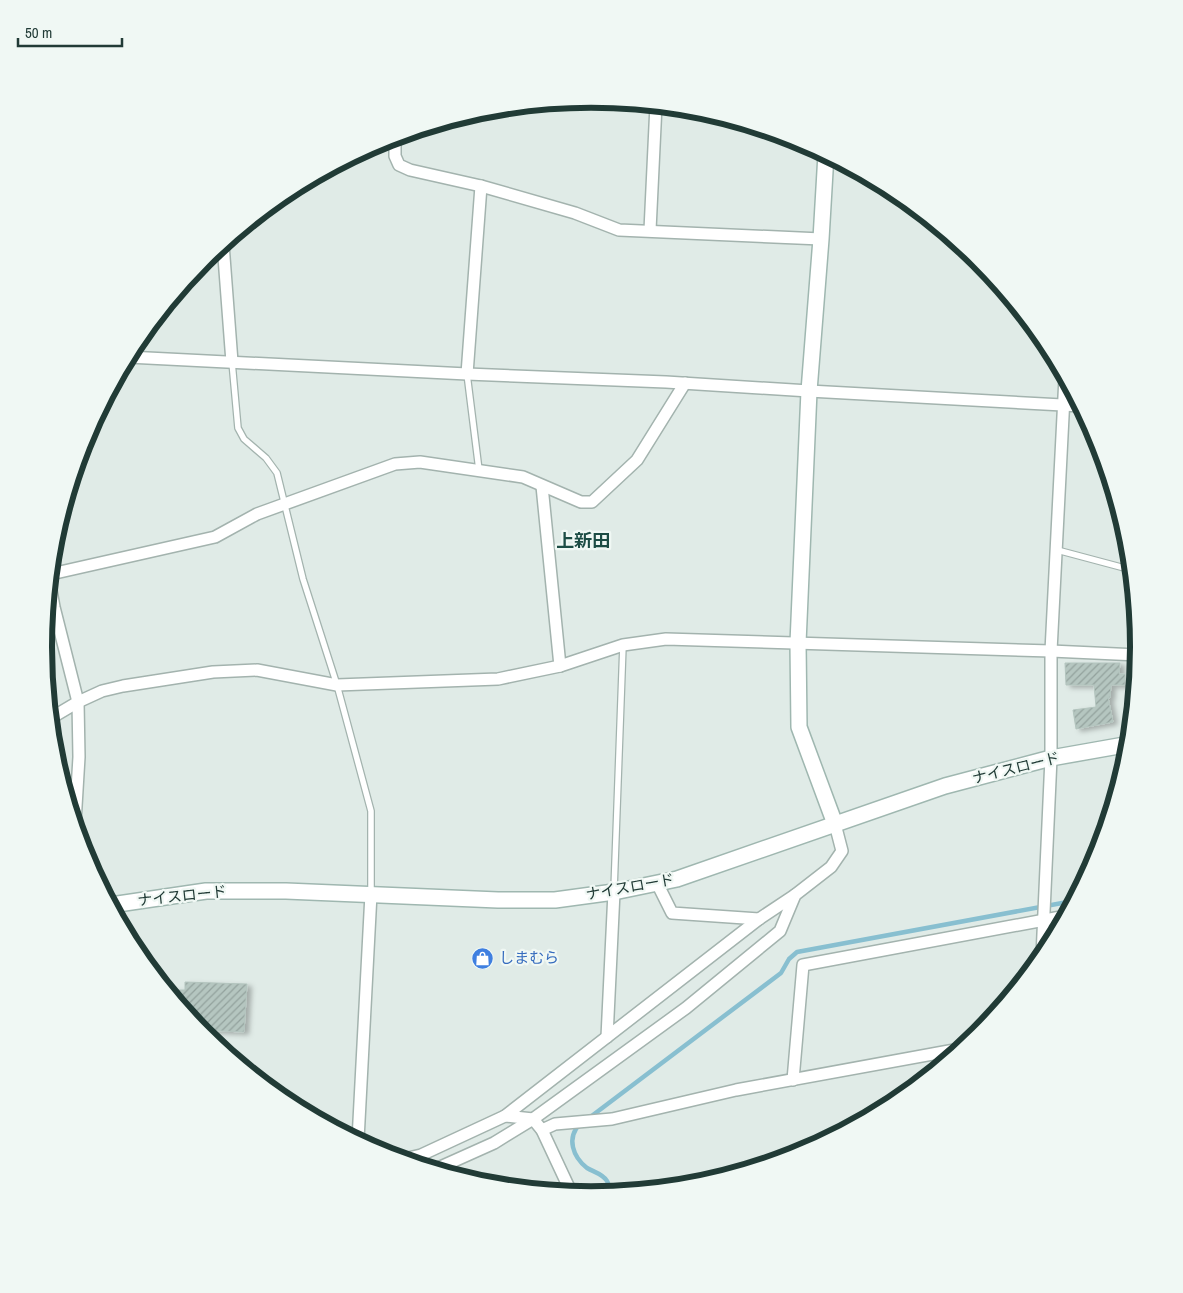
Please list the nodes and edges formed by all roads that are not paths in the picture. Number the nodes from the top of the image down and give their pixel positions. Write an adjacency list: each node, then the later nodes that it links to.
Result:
1 (656, 111): 5 (street)
2 (395, 145): 4 (street)
3 (826, 161): 6 (street)
4 (481, 186): 5 (street); 10 (street)
5 (650, 230): 6 (street)
6 (821, 239): 13 (street)
7 (224, 252): 9 (street)
8 (137, 357): 9 (street)
9 (232, 362): 10 (street); 18 (lane)
10 (467, 374): 11 (street); 16 (lane)
11 (685, 383): 13 (street); 17 (street)
12 (1065, 389): 14 (street)
13 (809, 391): 14 (street); 23 (street)
14 (1064, 405): 15 (street); 19 (street)
15 (1074, 406)
16 (479, 470): 17 (street); 18 (street)
17 (542, 486): 27 (street)
18 (284, 504): 21 (street); 28 (lane)
19 (1057, 550): 20 (lane); 25 (street)
20 (1125, 568)
21 (58, 573)
22 (54, 616): 29 (street)
23 (798, 643): 24 (street); 25 (street); 34 (street)
24 (623, 645): 27 (street); 36 (lane)
25 (1051, 650): 26 (street); 32 (street)
26 (1130, 655)
27 (560, 666): 28 (street)
28 (336, 686): 29 (street); 37 (lane)
29 (78, 702): 30 (street); 33 (street)
30 (57, 715)
31 (1121, 746): 32 (street, ナイスロード)
32 (1051, 758): 34 (street, ナイスロード); 42 (street)
33 (76, 804)
34 (835, 824): 35 (street, ナイスロード); 38 (street)
35 (657, 884): 36 (street, ナイスロード); 41 (street)
36 (614, 892): 37 (street, ナイスロード); 44 (street)
37 (371, 894): 39 (street, ナイスロード); 50 (street)
38 (795, 895): 41 (street); 48 (street)
39 (118, 904)
40 (1057, 918): 42 (street)
41 (760, 919): 44 (street)
42 (1044, 920): 43 (street); 46 (street)
43 (1043, 941)
44 (607, 1038): 47 (street)
45 (946, 1052): 46 (street)
46 (793, 1080): 49 (street)
47 (505, 1116): 48 (street); 51 (street)
48 (533, 1119): 49 (street); 52 (street)
49 (542, 1130): 53 (street)
50 (358, 1132)
51 (416, 1156)
52 (445, 1165)
53 (568, 1185)

